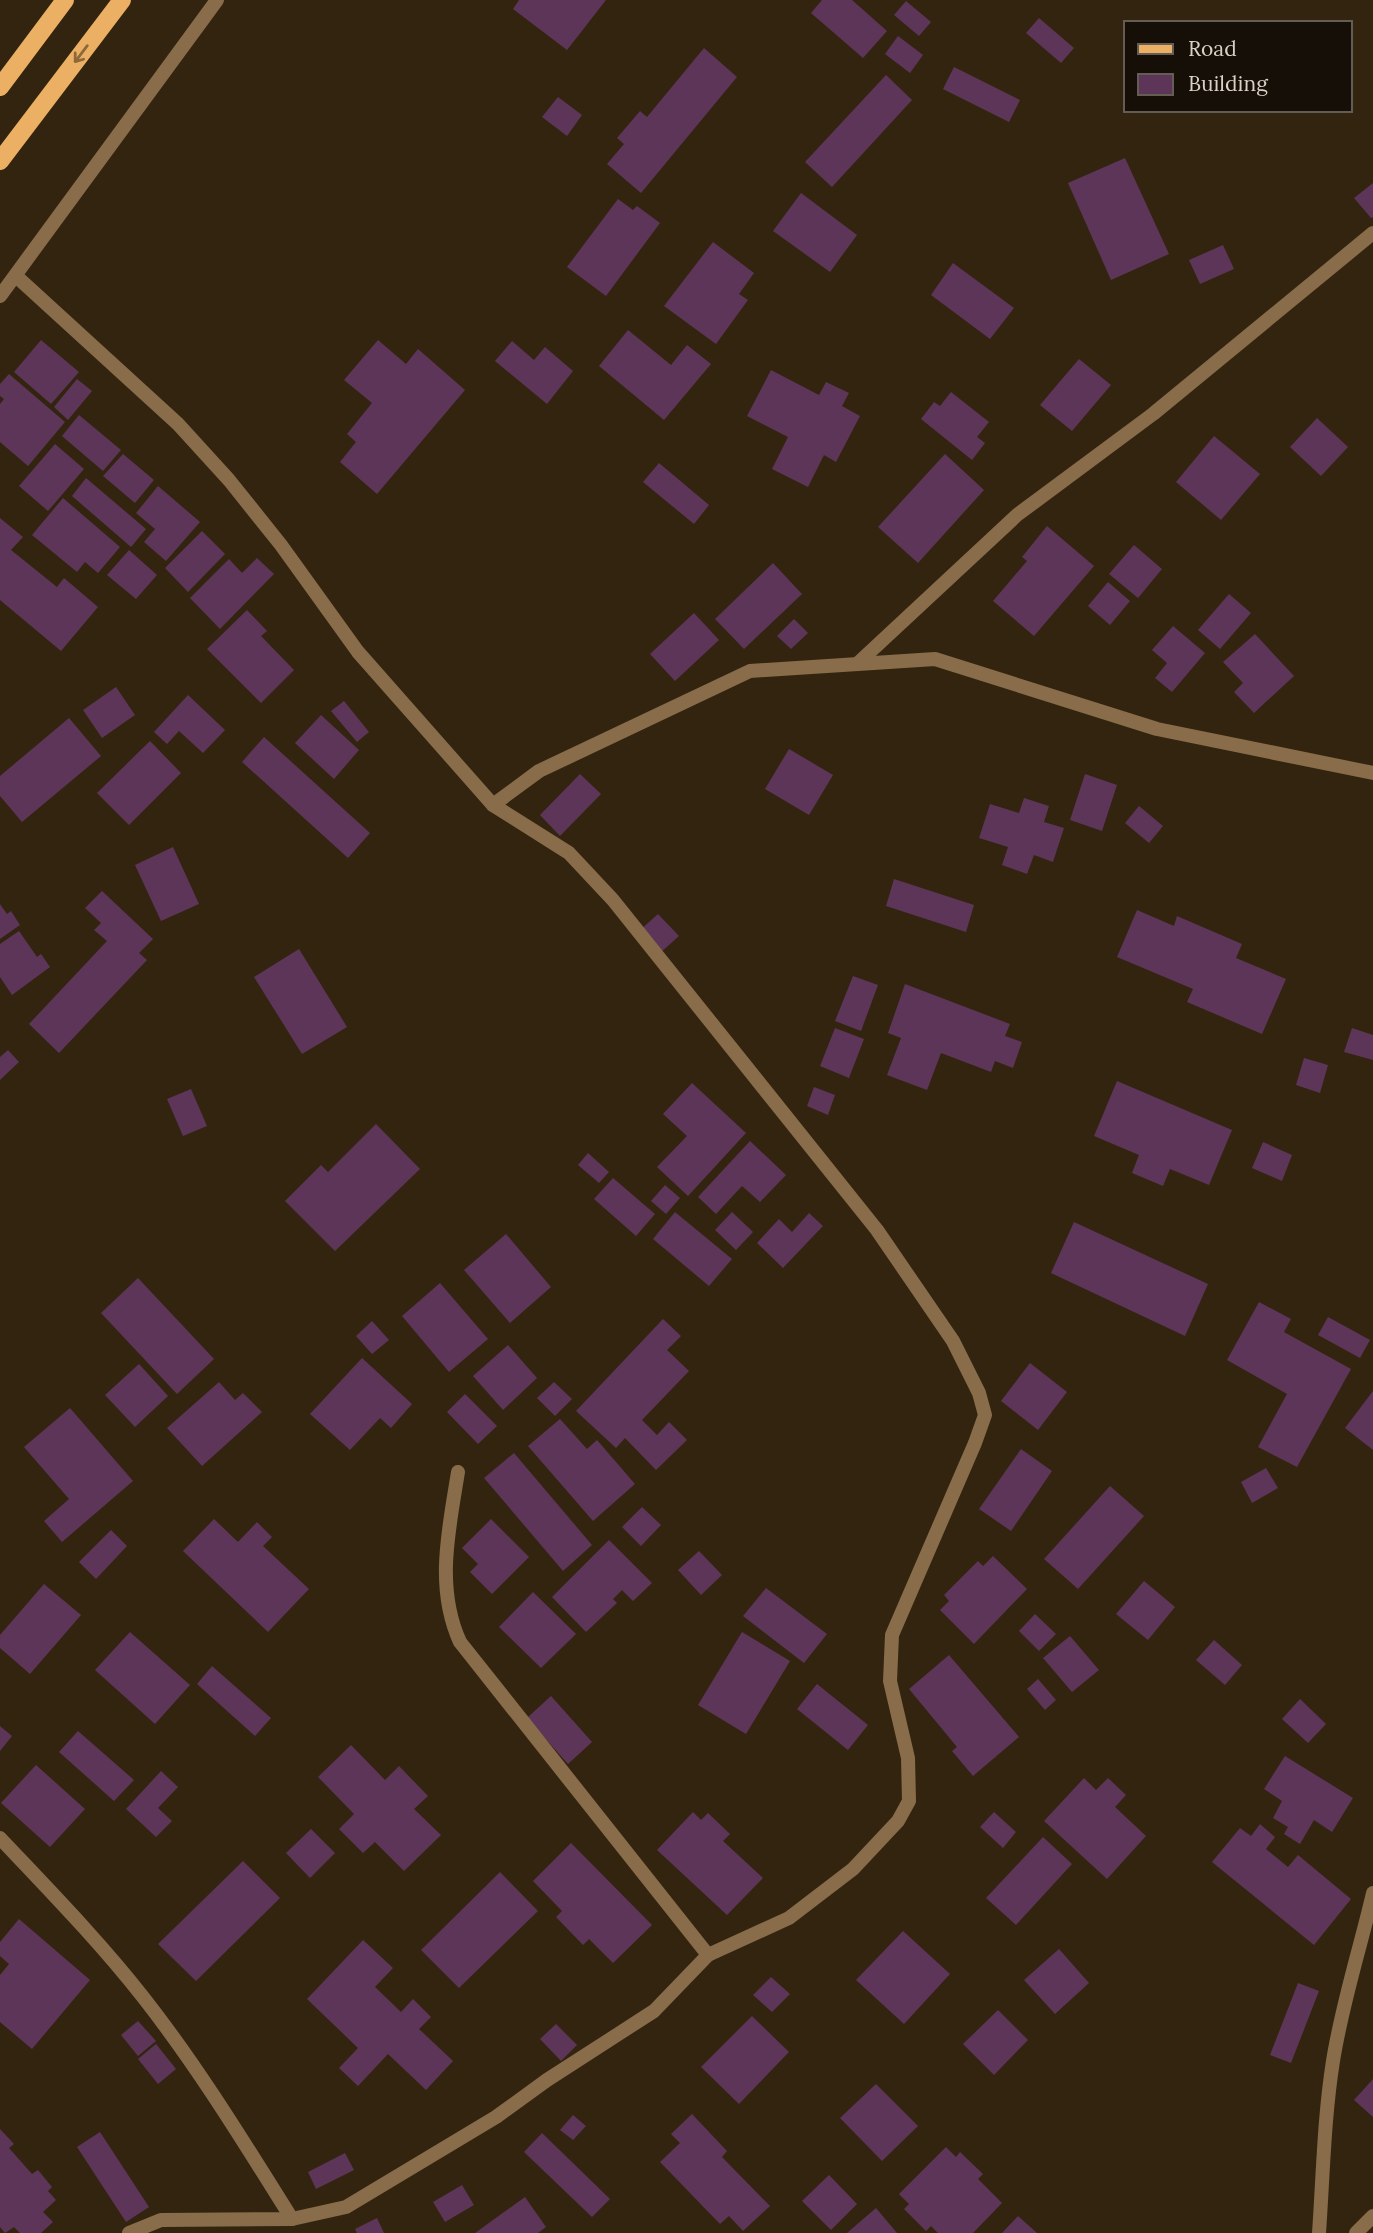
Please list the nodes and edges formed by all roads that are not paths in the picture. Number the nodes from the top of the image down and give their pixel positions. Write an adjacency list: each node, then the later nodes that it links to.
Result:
1 (65, 0): 4 (main road)
2 (122, 0): 5 (main road, one-way to 5)
3 (217, 0): 7 (street)
4 (0, 87)
5 (0, 160)
6 (1373, 233): 9 (street)
7 (16, 276): 8 (street); 11 (street)
8 (0, 296)
9 (857, 664): 10 (street); 11 (street)
10 (1373, 773)
11 (493, 805): 15 (street)
12 (458, 1472): 15 (street)
13 (0, 1838): 17 (street)
14 (1373, 1893): 19 (street)
15 (708, 1955): 17 (street)
16 (1373, 2216): 20 (street)
17 (292, 2218): 18 (street)
18 (129, 2233)
19 (1319, 2233)
20 (1356, 2233)

